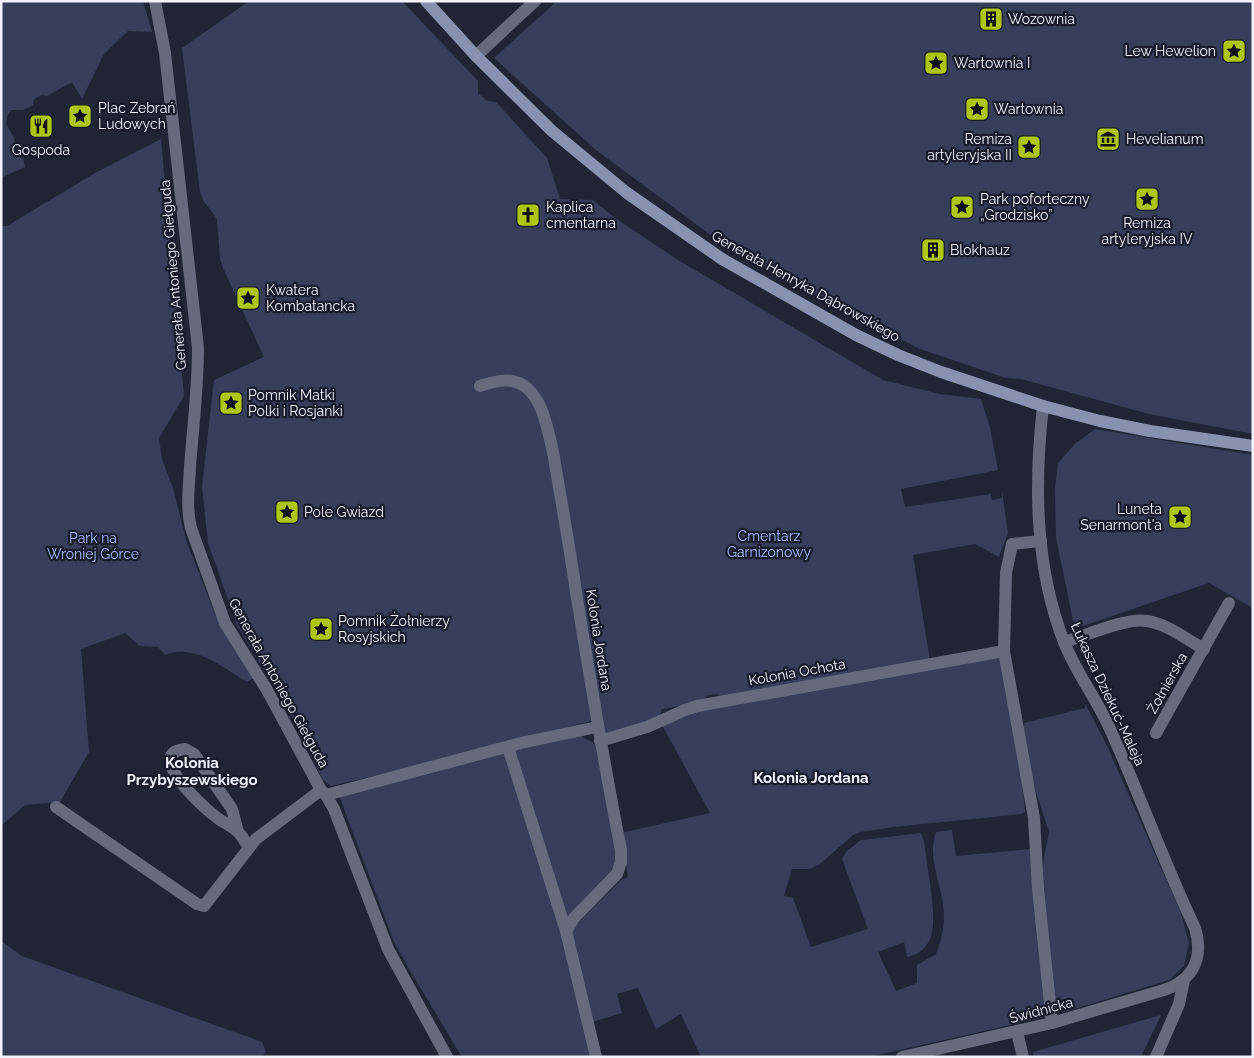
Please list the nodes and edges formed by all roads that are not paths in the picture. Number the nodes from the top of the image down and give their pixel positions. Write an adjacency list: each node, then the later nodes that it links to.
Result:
1 (155, 1): 17 (street, Generała Antoniego Giełguda)
2 (426, 1): 4 (street, Generała Henryka Dąbrowskiego)
3 (535, 1): 4 (street)
4 (476, 56): 6 (street, Generała Henryka Dąbrowskiego)
5 (480, 386): 13 (street, Kolonia Jordana)
6 (1043, 406): 7 (street, Generała Henryka Dąbrowskiego); 8 (street, Łukasza Dziekuć-Maleja)
7 (1253, 446)
8 (1040, 541): 10 (street, Łukasza Dziekuć-Maleja); 12 (street)
9 (1229, 604): 11 (street, Żołnierska)
10 (1064, 642): 11 (street, Żołnierska); 22 (street, Łukasza Dziekuć-Maleja)
11 (1204, 649): 14 (street, Żołnierska)
12 (1004, 651): 15 (street, Kolonia Ochota); 23 (street)
13 (597, 727): 15 (street, Kolonia Jordana); 16 (street)
14 (1156, 733)
15 (600, 741): 21 (street, Kolonia Jordana)
16 (508, 747): 17 (street); 21 (street)
17 (324, 792): 20 (street); 25 (street, Generała Antoniego Giełguda)
18 (56, 807): 20 (street)
19 (238, 832): 19 (street); 20 (street)
20 (249, 847)
21 (566, 931): 26 (street)
22 (1184, 980): 23 (street, Świdnicka); 29 (street, Łukasza Dziekuć-Maleja)
23 (1052, 1023): 24 (street, Świdnicka)
24 (1017, 1032): 27 (street, Świdnicka); 28 (street)
25 (447, 1057)
26 (596, 1057)
27 (902, 1057)
28 (1023, 1057)
29 (1156, 1057)

